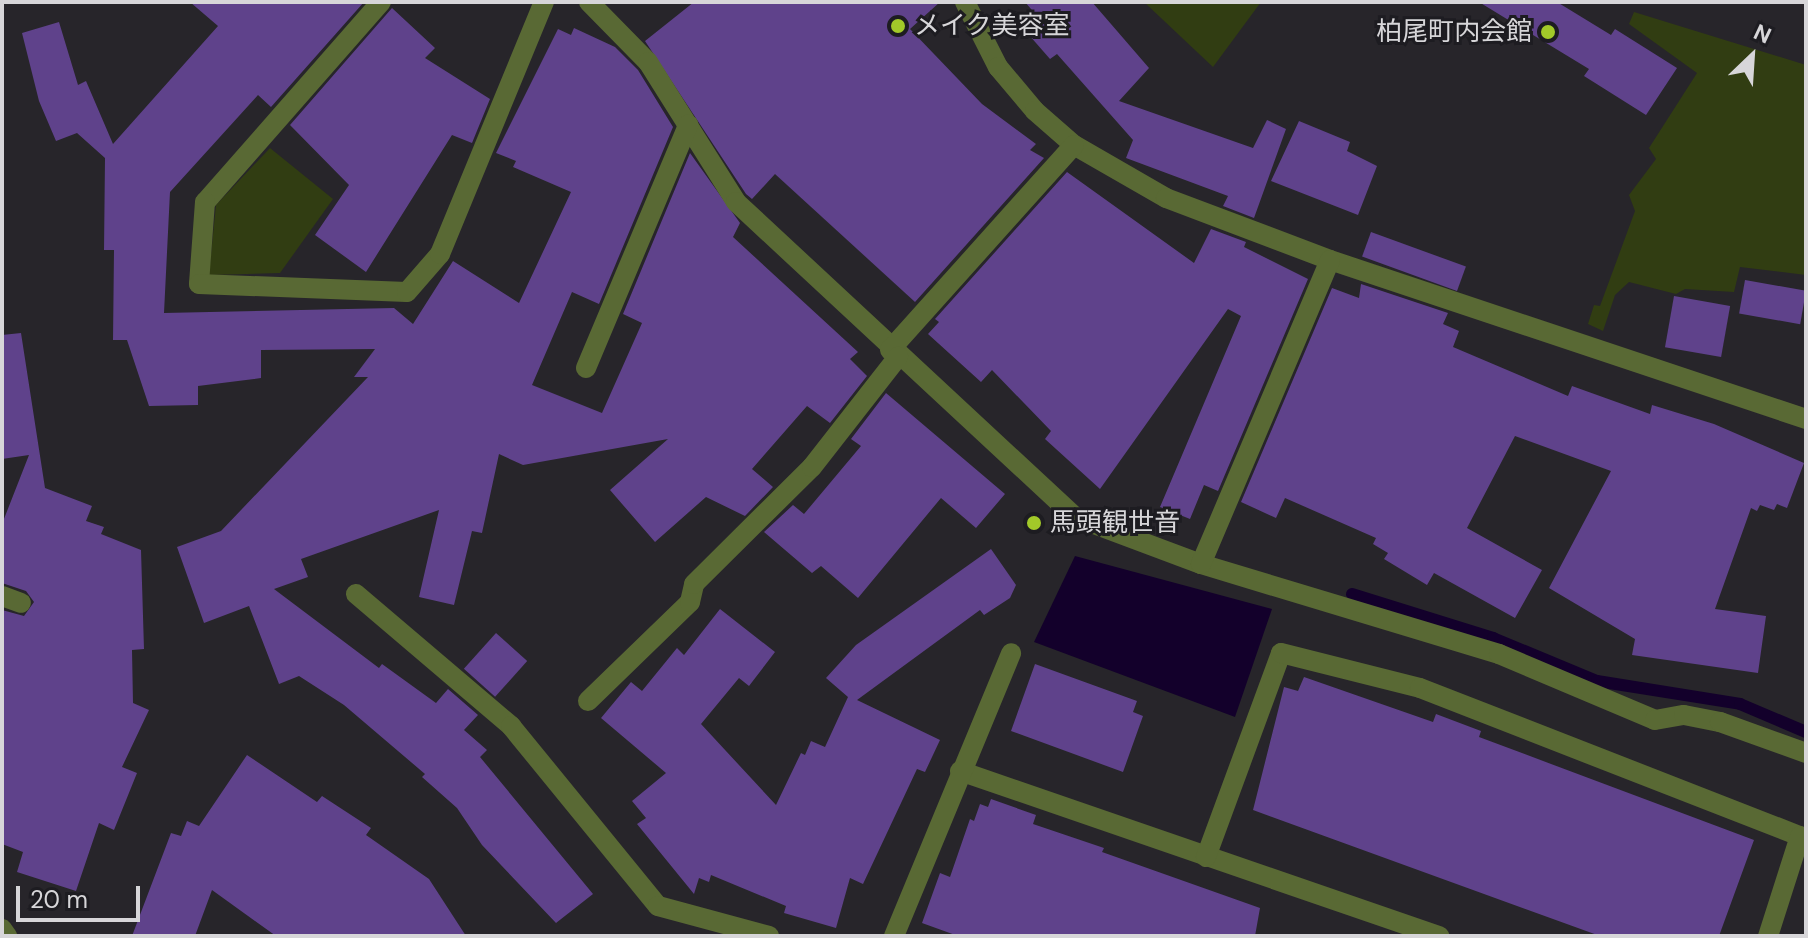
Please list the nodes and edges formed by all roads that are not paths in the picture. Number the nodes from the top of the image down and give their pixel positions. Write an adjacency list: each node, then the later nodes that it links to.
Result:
1 (381, 2): 2 (street)
2 (544, 2)
3 (589, 2): 5 (street)
4 (965, 2): 6 (street)
5 (688, 125): 8 (street); 9 (street)
6 (1074, 145): 7 (street); 8 (street)
7 (1330, 260): 10 (street); 11 (street)
8 (894, 353): 11 (street); 14 (street)
9 (586, 368)
10 (1806, 419)
11 (1201, 564): 15 (street)
12 (356, 594): 20 (street)
13 (1011, 653): 16 (street)
14 (588, 701)
15 (1806, 753)
16 (960, 771): 17 (street); 21 (street)
17 (1206, 857): 22 (street); 23 (street)
18 (2, 929): 19 (street)
19 (7, 936)
20 (769, 936)
21 (894, 936)
22 (1439, 936)
23 (1768, 936)

